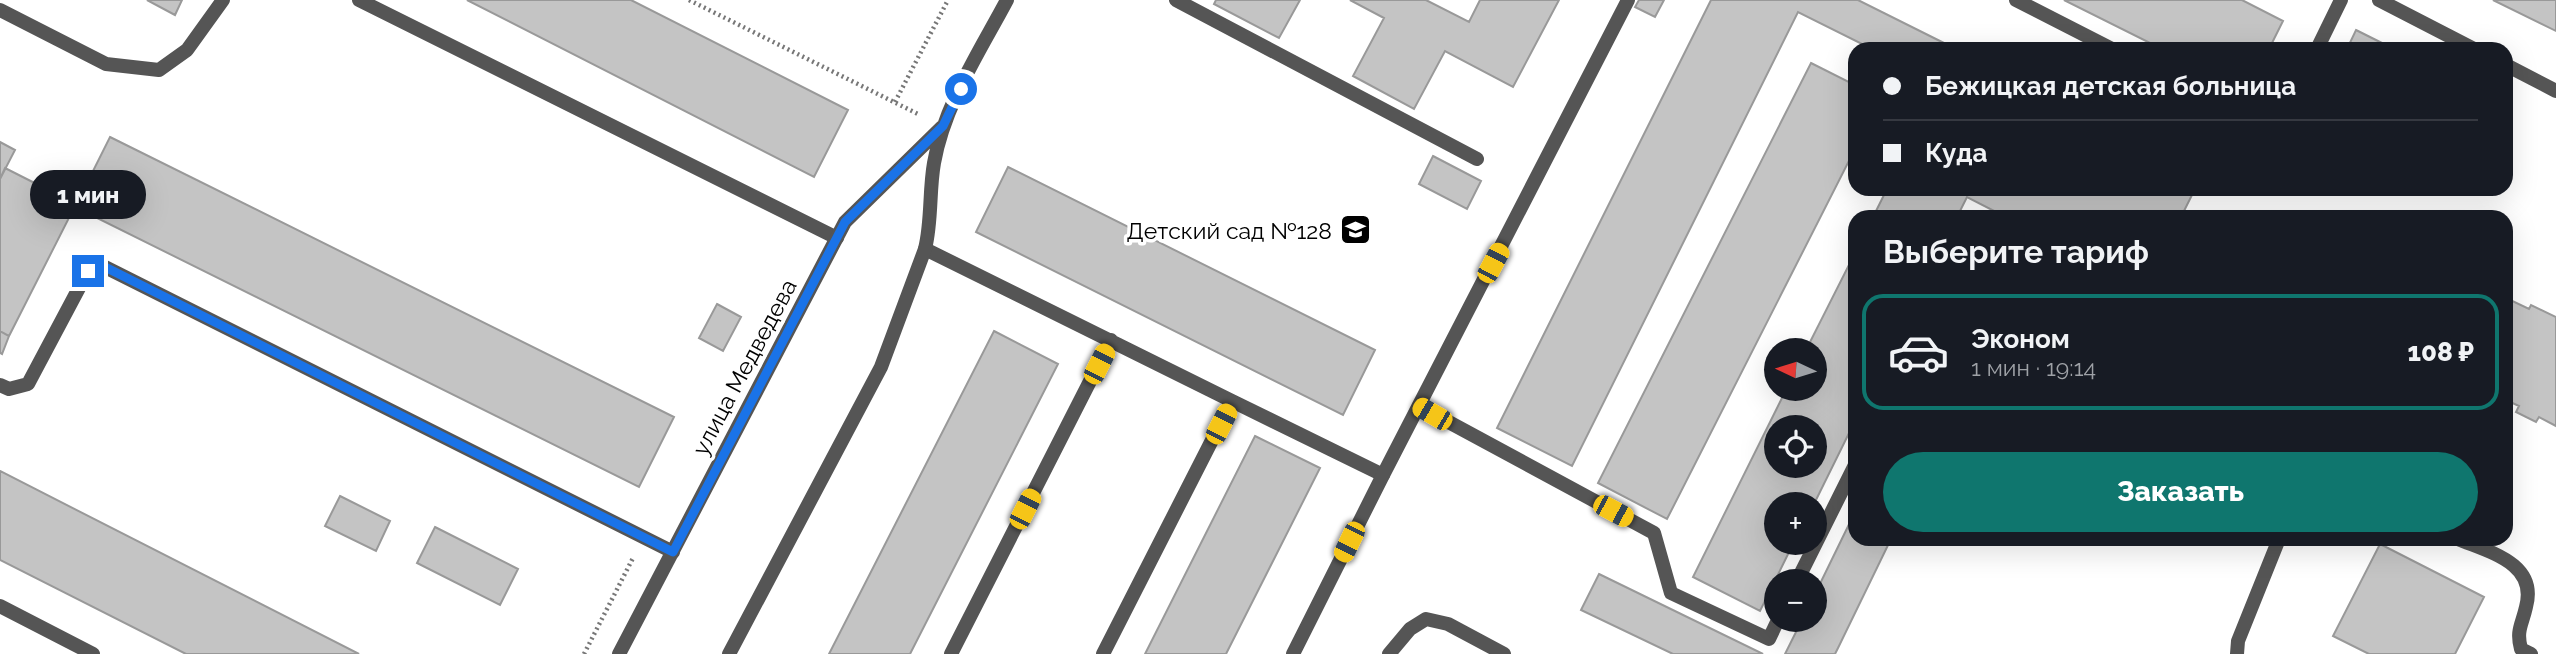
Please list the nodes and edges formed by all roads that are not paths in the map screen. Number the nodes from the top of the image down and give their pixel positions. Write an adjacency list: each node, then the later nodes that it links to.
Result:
1 (223, 0): 9 (street)
2 (359, 0): 17 (street)
3 (1007, 0): 15 (street, улица Медведева)
4 (1176, 0): 16 (street)
5 (1629, 0): 22 (street)
6 (2016, 0): 10 (street)
7 (2341, 0): 11 (street)
8 (2379, 0): 12 (street)
9 (0, 10)
10 (2098, 42)
11 (2320, 42)
12 (2460, 42)
13 (2513, 69): 14 (street)
14 (2556, 91)
15 (943, 126): 17 (street, улица Медведева); 18 (street, улица Медведева)
16 (1477, 159)
17 (837, 238): 27 (street, улица Медведева)
18 (925, 249): 19 (street); 33 (street, улица Медведева)
19 (1111, 340): 21 (street); 34 (street)
20 (0, 385): 27 (street)
21 (1232, 401): 23 (street); 35 (street)
22 (1419, 406): 23 (street); 30 (street)
23 (1383, 475): 36 (street)
24 (1848, 479): 28 (street)
25 (2276, 546): 39 (street)
26 (2474, 546): 40 (street)
27 (673, 552): 32 (street, улица Медведева)
28 (1803, 569)
29 (0, 606): 31 (street)
30 (1772, 632)
31 (93, 654)
32 (619, 654)
33 (729, 654)
34 (951, 654)
35 (1103, 654)
36 (1293, 654)
37 (1388, 654): 38 (street)
38 (1504, 654)
39 (2237, 654)
40 (2531, 654)

